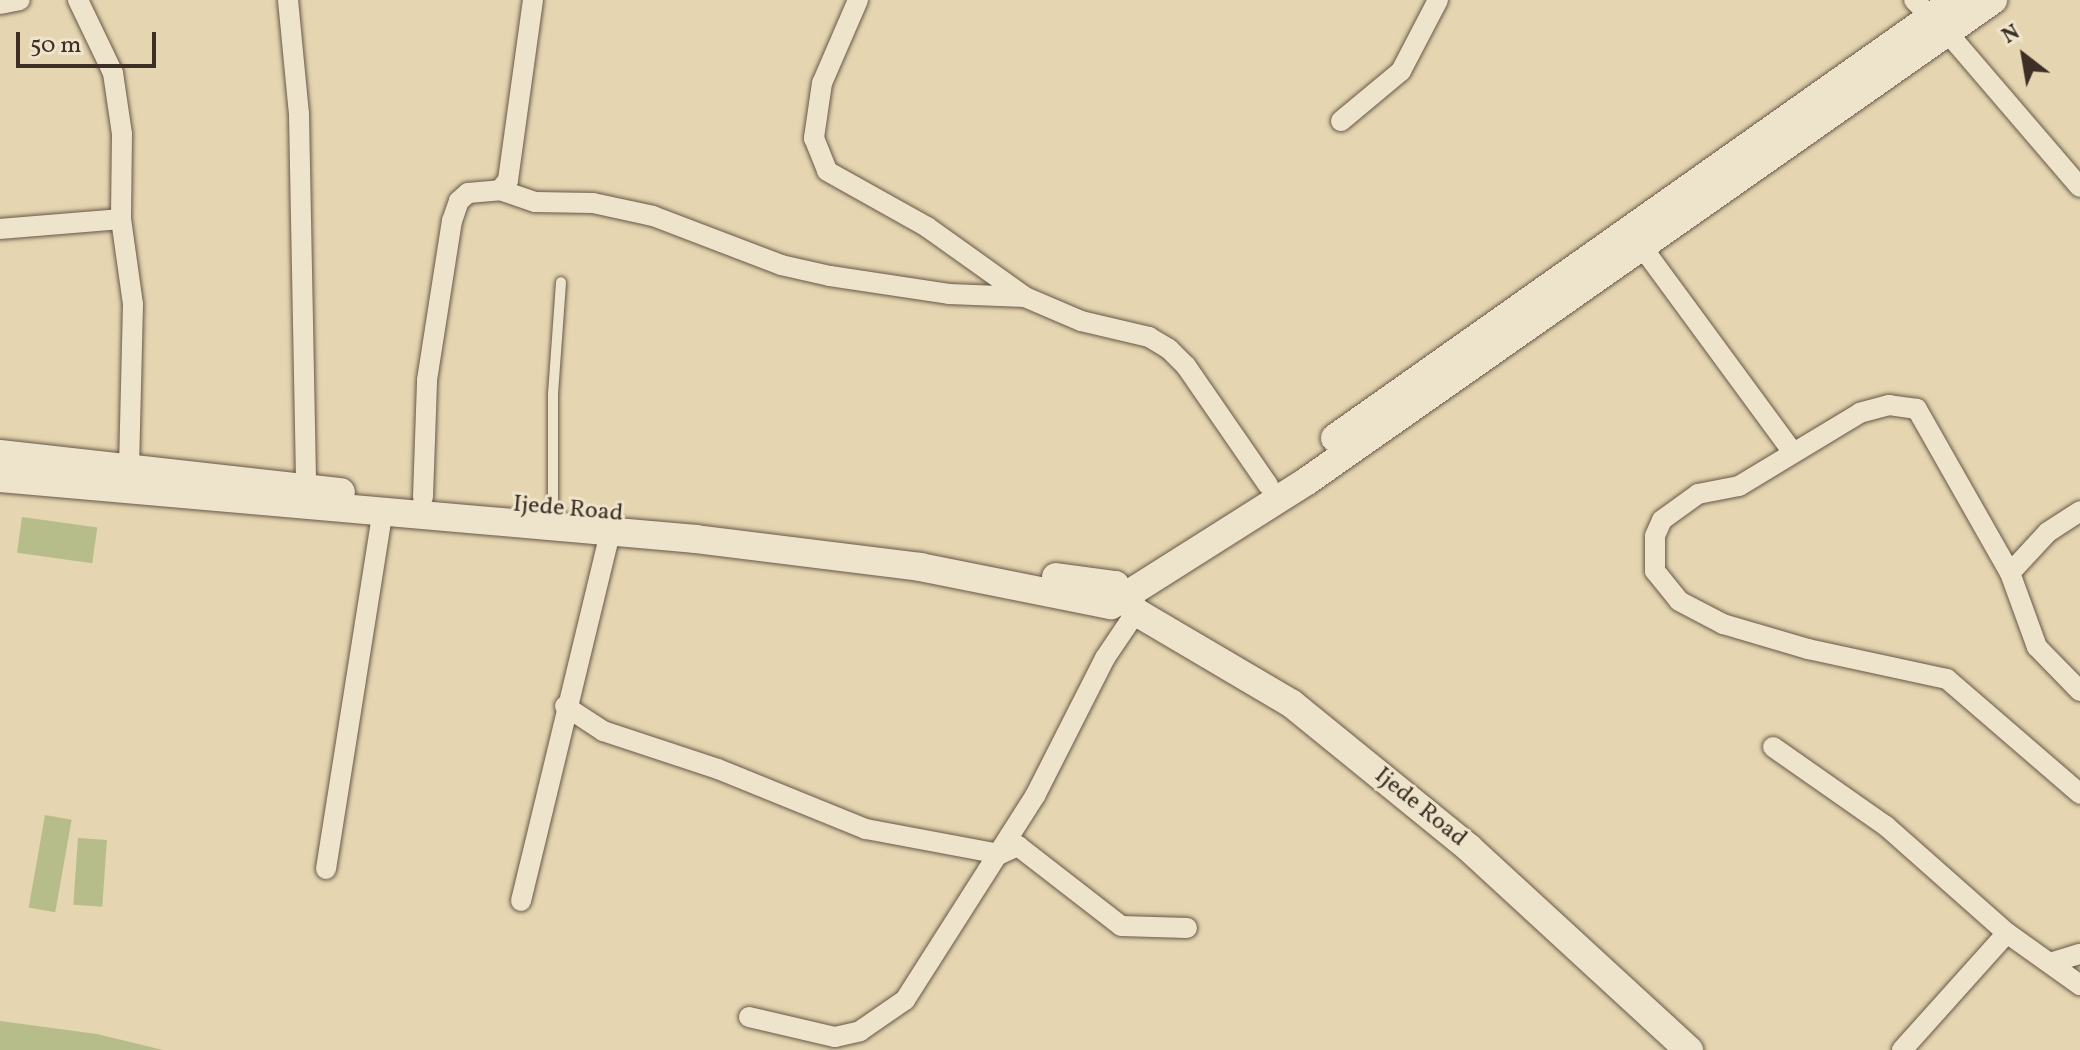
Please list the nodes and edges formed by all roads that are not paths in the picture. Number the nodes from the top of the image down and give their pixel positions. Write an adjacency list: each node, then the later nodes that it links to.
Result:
1 (20, 0): 9 (street)
2 (78, 0): 14 (street)
3 (288, 0): 24 (street)
4 (533, 0): 13 (street)
5 (858, 0): 18 (street)
6 (1438, 0): 11 (street)
7 (1955, 0): 10 (main road)
8 (1993, 0): 10 (main road)
9 (0, 4)
10 (1931, 16): 12 (street); 16 (main road); 23 (main road)
11 (1341, 121)
12 (2080, 187)
13 (500, 190): 18 (street); 25 (street)
14 (121, 219): 15 (street); 21 (street)
15 (0, 229)
16 (1642, 247): 19 (street); 31 (main road)
17 (561, 282): 28 (lane)
18 (1025, 297): 23 (street)
19 (1791, 450): 30 (street); 35 (street)
20 (0, 454): 21 (main road, Ijede Road)
21 (129, 467): 24 (main road, Ijede Road)
22 (0, 478): 27 (main road, Ijede Road)
23 (1268, 485): 31 (main road)
24 (306, 489): 25 (main road, Ijede Road)
25 (423, 497): 28 (main road, Ijede Road)
26 (2080, 511): 30 (street)
27 (382, 514): 28 (main road, Ijede Road); 37 (street)
28 (552, 518): 29 (main road, Ijede Road); 31 (main road, Ijede Road)
29 (610, 533): 31 (main road, Ijede Road); 33 (street)
30 (2010, 573): 32 (street)
31 (1125, 599): 36 (street); 45 (main road, Ijede Road)
32 (2080, 691)
33 (565, 706): 36 (street); 38 (street)
34 (1773, 747): 40 (street)
35 (2080, 794)
36 (1000, 854): 39 (street); 44 (street)
37 (326, 869)
38 (521, 901)
39 (1187, 928)
40 (2007, 933): 42 (street); 46 (street)
41 (2080, 954): 42 (street)
42 (2053, 962): 43 (street)
43 (2080, 985)
44 (749, 1017)
45 (1689, 1050)
46 (1902, 1050)

